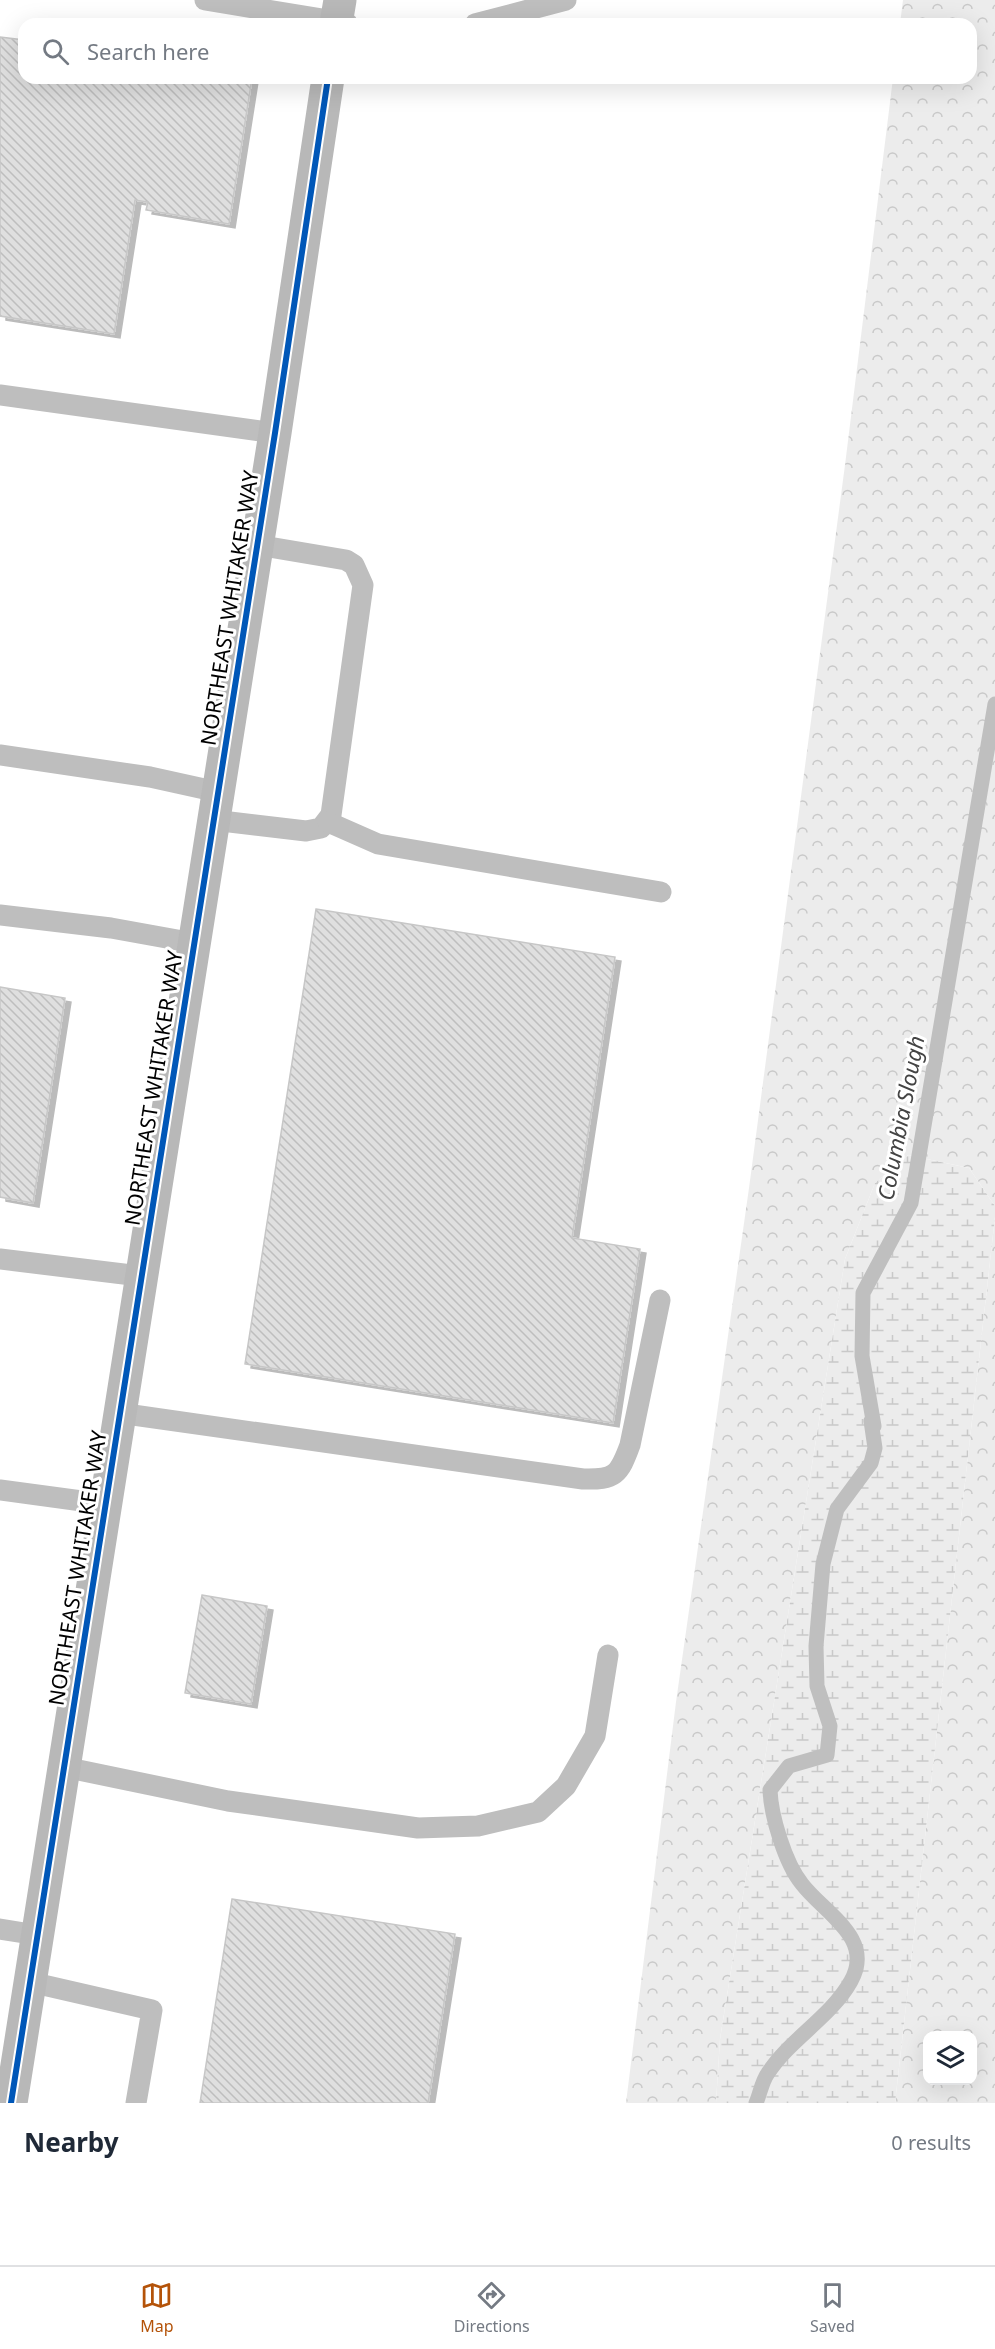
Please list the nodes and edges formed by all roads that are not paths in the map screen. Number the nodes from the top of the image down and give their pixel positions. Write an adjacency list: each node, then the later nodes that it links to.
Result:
1 (205, 0): 3 (lane)
2 (566, 0): 4 (lane)
3 (341, 17)
4 (498, 18)
5 (327, 84): 7 (street, NORTHEAST WHITAKER WAY)
6 (0, 395): 7 (lane)
7 (275, 433): 8 (street, NORTHEAST WHITAKER WAY)
8 (257, 545): 10 (street, NORTHEAST WHITAKER WAY); 11 (lane)
9 (0, 755): 10 (lane)
10 (216, 806): 11 (lane); 14 (street, NORTHEAST WHITAKER WAY)
11 (328, 822): 12 (lane)
12 (660, 892)
13 (0, 915): 14 (lane)
14 (194, 943): 16 (street, NORTHEAST WHITAKER WAY)
15 (0, 1259): 16 (lane)
16 (140, 1276): 18 (street, NORTHEAST WHITAKER WAY)
17 (660, 1300): 18 (lane)
18 (119, 1413): 20 (street, NORTHEAST WHITAKER WAY)
19 (0, 1490): 20 (lane)
20 (104, 1504): 22 (street, NORTHEAST WHITAKER WAY)
21 (608, 1655): 22 (lane)
22 (64, 1767): 24 (street, NORTHEAST WHITAKER WAY)
23 (0, 1929): 24 (lane)
24 (37, 1935): 25 (street, NORTHEAST WHITAKER WAY)
25 (30, 1982): 26 (street, NORTHEAST WHITAKER WAY); 27 (lane)
26 (11, 2103)
27 (136, 2103)

